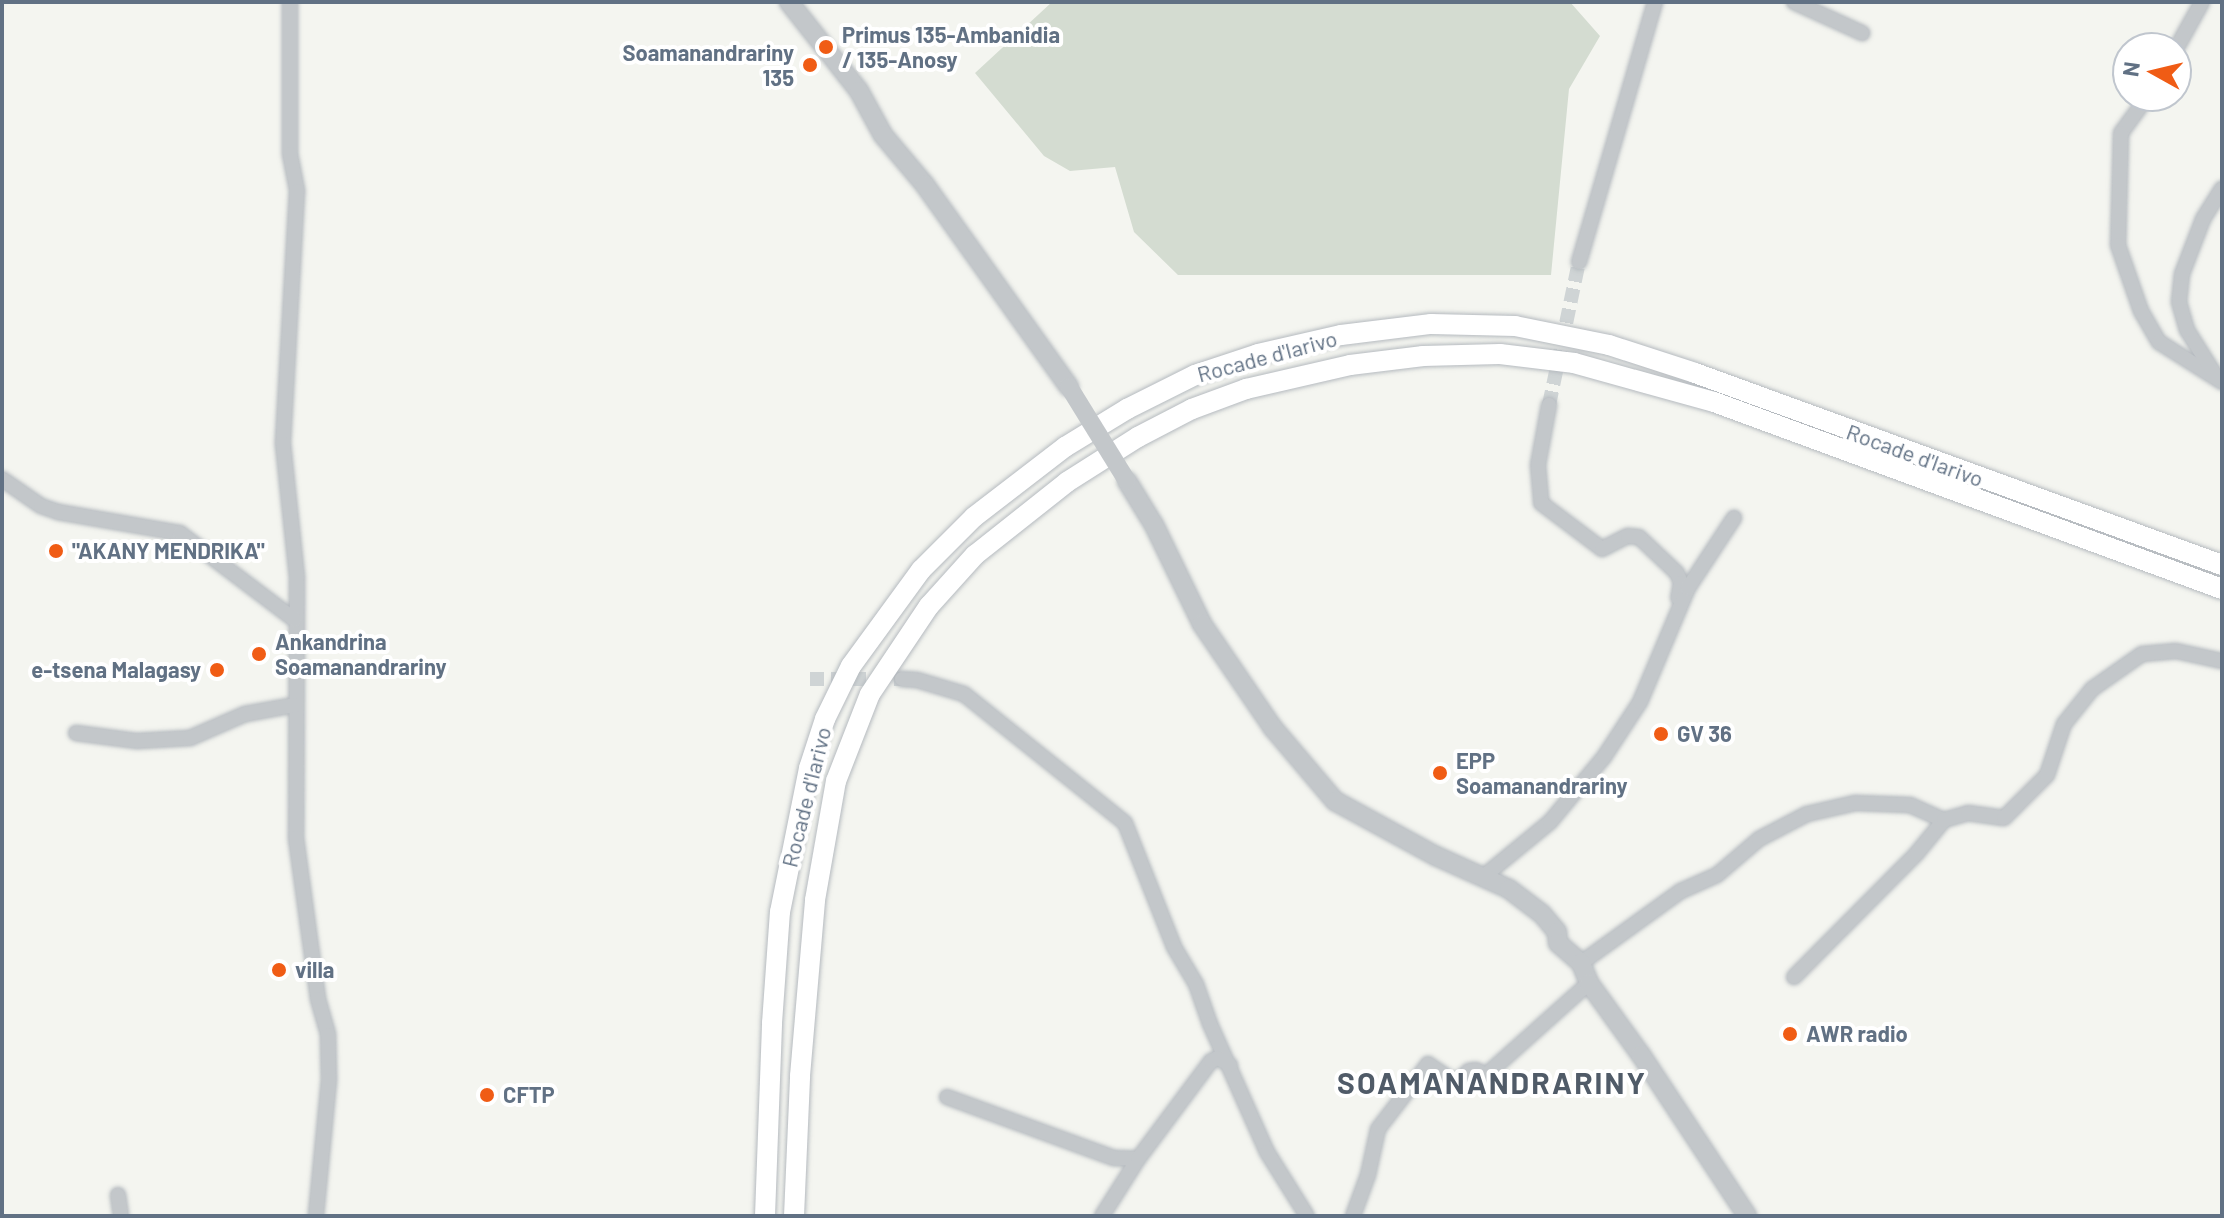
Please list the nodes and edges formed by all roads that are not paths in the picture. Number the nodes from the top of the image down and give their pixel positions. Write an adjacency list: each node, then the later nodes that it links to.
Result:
1 (290, 2): 18 (street)
2 (789, 2): 24 (street, bridge)
3 (1655, 2): 10 (street)
4 (1794, 2): 7 (street)
5 (2202, 2): 6 (street)
6 (2185, 32)
7 (1862, 33)
8 (2136, 112): 11 (street)
9 (2222, 189): 11 (street)
10 (1579, 262)
11 (2220, 381)
12 (1549, 405): 17 (street)
13 (2, 479): 18 (street)
14 (1734, 518): 17 (street)
15 (2222, 565): 34 (main road, Rocade d'Iarivo)
16 (2222, 589): 35 (main road, Rocade d'Iarivo)
17 (1676, 614): 24 (street)
18 (295, 620): 21 (street)
19 (2222, 661): 23 (street)
20 (902, 679): 28 (street)
21 (295, 705): 22 (street); 33 (street)
22 (76, 733)
23 (1944, 820): 25 (street); 26 (street)
24 (1483, 877): 25 (street)
25 (1581, 963): 27 (street)
26 (1794, 977)
27 (1589, 983): 38 (street); 39 (street)
28 (1230, 1065): 30 (street); 37 (street)
29 (947, 1097): 30 (street)
30 (1138, 1159): 36 (street)
31 (118, 1195): 32 (street)
32 (121, 1216)
33 (316, 1216)
34 (765, 1216)
35 (794, 1216)
36 (1102, 1216)
37 (1307, 1216)
38 (1353, 1216)
39 (1747, 1216)

